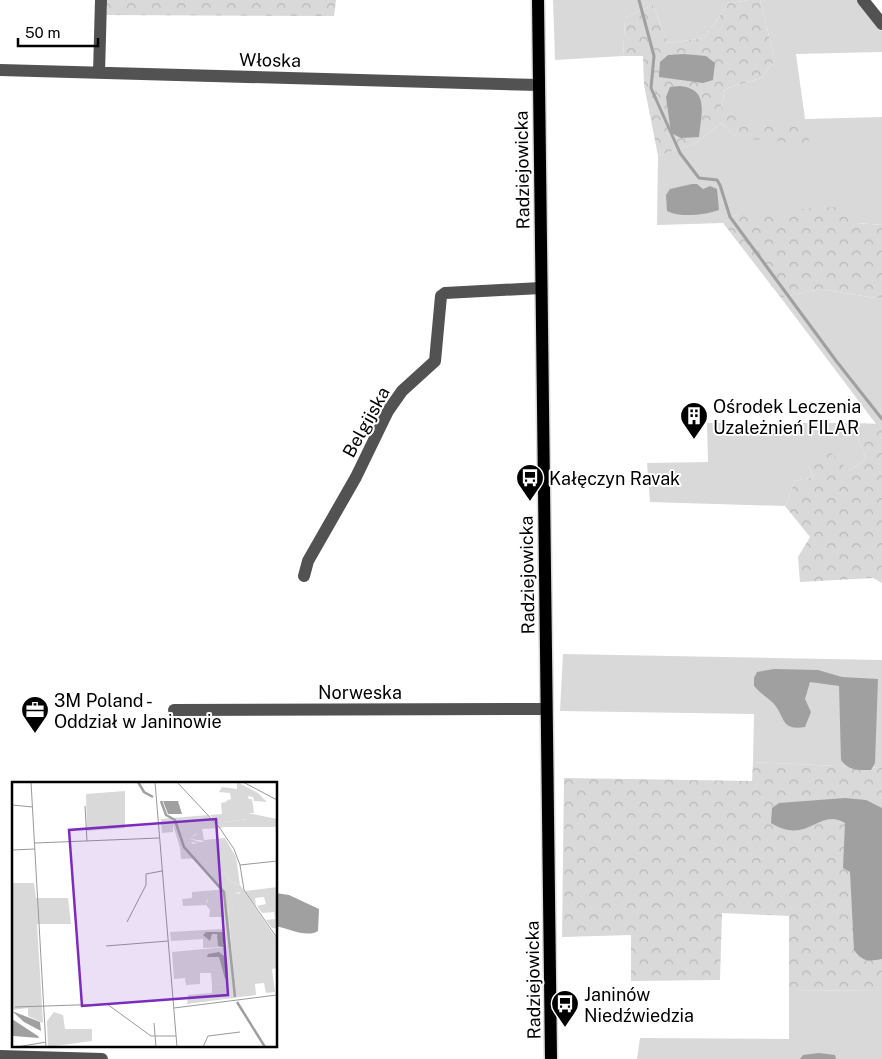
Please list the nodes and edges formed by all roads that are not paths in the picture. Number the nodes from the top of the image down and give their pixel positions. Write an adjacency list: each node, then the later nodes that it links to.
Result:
1 (101, 0): 6 (street)
2 (538, 0): 7 (main road, Radziejowicka)
3 (863, 0): 4 (street)
4 (882, 24)
5 (0, 70): 6 (street, Włoska)
6 (99, 73): 7 (street, Włoska)
7 (539, 85): 8 (main road, Radziejowicka)
8 (541, 288): 9 (street, Belgijska); 10 (main road, Radziejowicka)
9 (304, 576)
10 (546, 709): 11 (street, Norweska); 14 (main road, Radziejowicka)
11 (174, 710)
12 (0, 1056): 13 (street)
13 (102, 1059)
14 (551, 1059)

